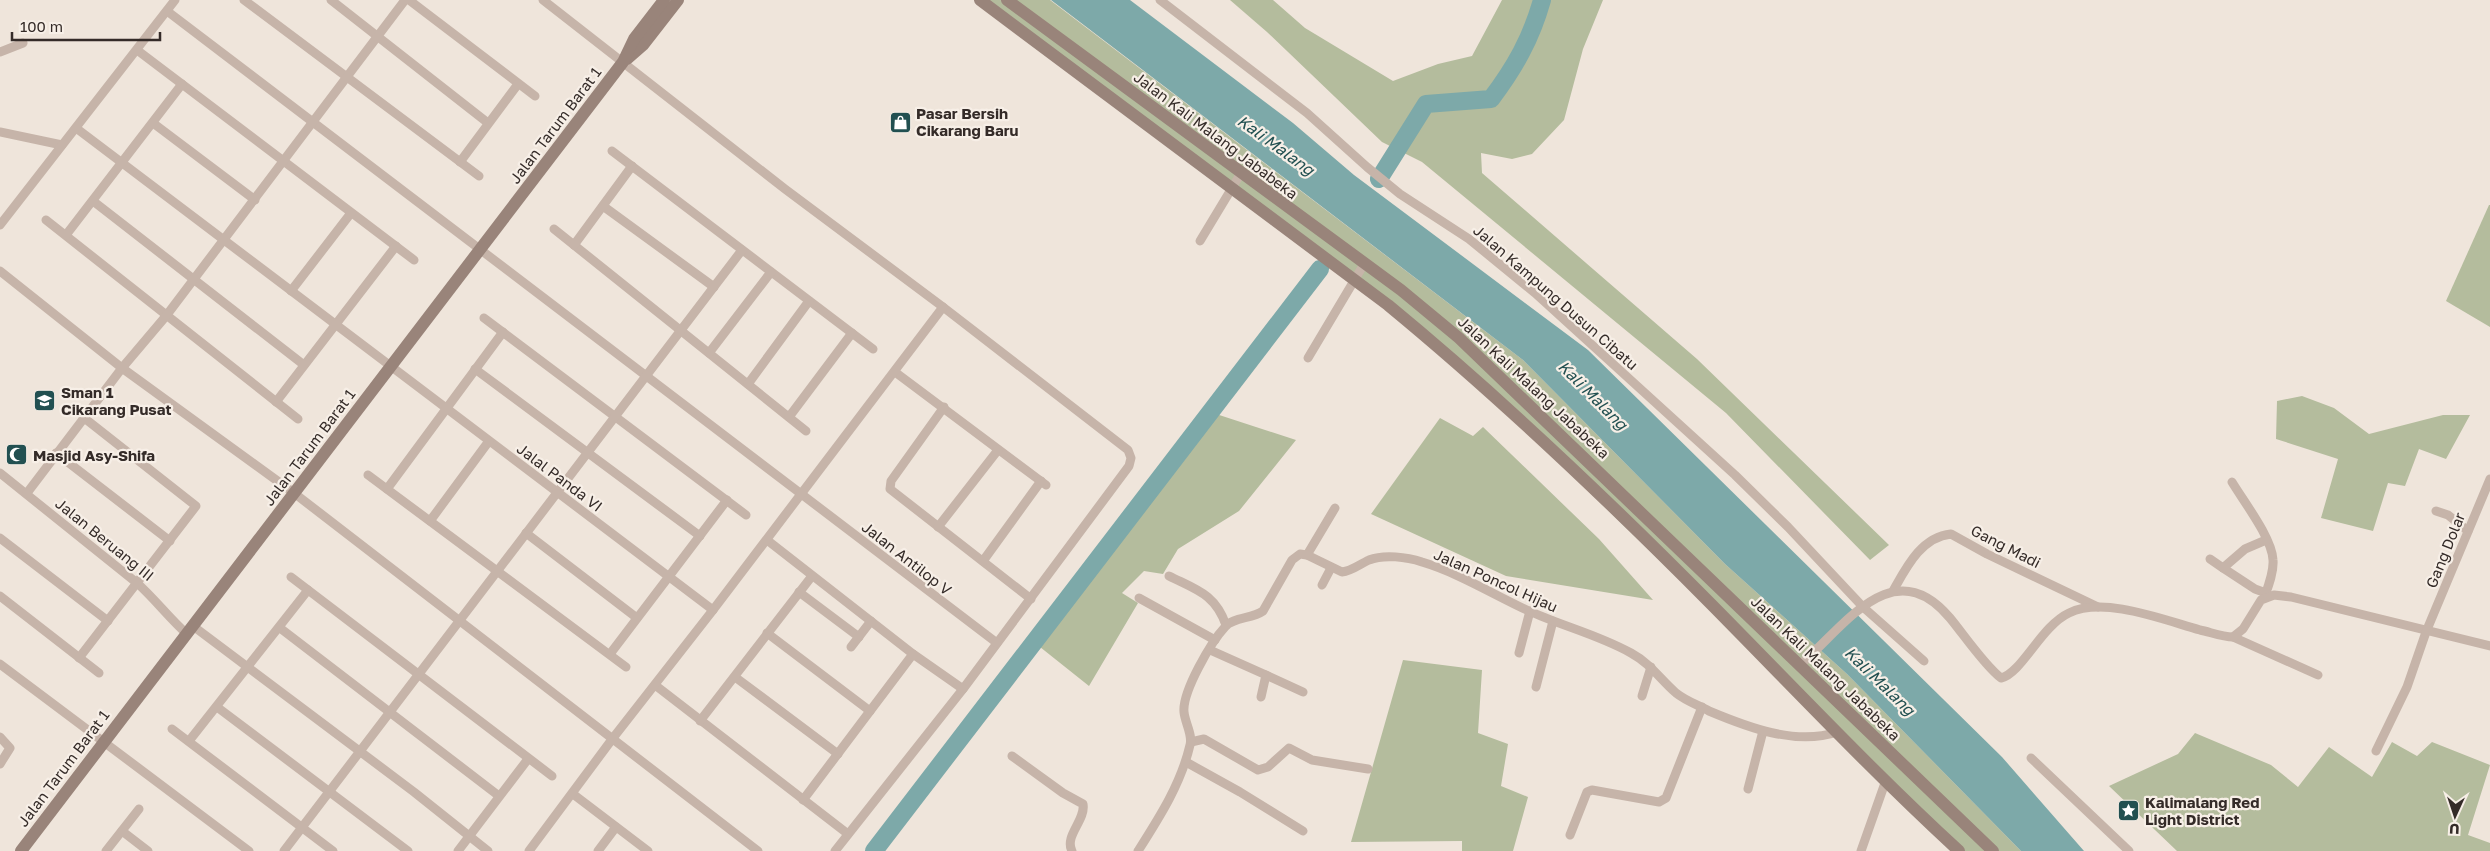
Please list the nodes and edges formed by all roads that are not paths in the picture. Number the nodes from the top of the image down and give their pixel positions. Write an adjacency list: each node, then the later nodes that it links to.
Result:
1 (175, 0): 11 (street)
2 (246, 0): 17 (street)
3 (332, 0): 12 (street)
4 (407, 0): 12 (street); 19 (street)
5 (543, 0): 16 (street)
6 (664, 0): 16 (main road, Jalan Tarum Barat 1)
7 (678, 0): 16 (main road, Jalan Tarum Barat 1)
8 (980, 0): 34 (main road)
9 (1007, 0): 32 (main road, Jalan Kali Malang Jababeka)
10 (1160, 0): 130 (street, Jalan Kampung Dusun Cibatu)
11 (167, 11): 14 (street); 22 (street, Jalan Antilop V)
12 (378, 38): 17 (street); 23 (street)
13 (24, 42): 15 (street)
14 (136, 50): 18 (street); 24 (street)
15 (0, 52)
16 (623, 62): 47 (main road, Jalan Tarum Barat 1); 58 (street)
17 (348, 78): 22 (street); 29 (street)
18 (182, 84): 21 (street); 28 (street)
19 (518, 84): 20 (street); 23 (street)
20 (535, 96)
21 (153, 122): 30 (street); 35 (street)
22 (314, 123): 28 (street); 47 (street, Jalan Antilop V)
23 (488, 123): 29 (street)
24 (76, 128): 26 (street); 30 (street, Jalal Panda VI)
25 (0, 132): 26 (street)
26 (62, 145): 40 (street)
27 (612, 151): 31 (street)
28 (284, 162): 35 (street); 38 (street)
29 (460, 162): 33 (street)
30 (122, 163): 36 (street); 43 (street, Jalal Panda VI)
31 (632, 166): 37 (street); 48 (street)
32 (1241, 173): 34 (street); 50 (main road, Jalan Kali Malang Jababeka)
33 (479, 176)
34 (1231, 189): 44 (street); 53 (main road)
35 (255, 200): 43 (street)
36 (93, 201): 42 (street); 54 (street)
37 (603, 206): 45 (street); 55 (street)
38 (352, 213): 46 (street); 56 (street)
39 (46, 220): 42 (street)
40 (0, 225)
41 (554, 229): 45 (street)
42 (66, 235): 59 (street)
43 (224, 240): 54 (street); 56 (street, Jalal Panda VI)
44 (1200, 241)
45 (574, 245): 62 (street)
46 (396, 246): 49 (street); 61 (street)
47 (480, 249): 69 (main road, Jalan Tarum Barat 1); 73 (street, Jalan Antilop V)
48 (742, 250): 52 (street); 55 (street)
49 (414, 260)
50 (1359, 261): 53 (street); 96 (main road, Jalan Kali Malang Jababeka)
51 (0, 271): 70 (street)
52 (771, 272): 57 (street); 66 (street)
53 (1350, 277): 67 (street); 100 (main road)
54 (194, 279): 59 (street); 68 (street)
55 (714, 287): 62 (street)
56 (291, 291): 61 (street, Jalal Panda VI)
57 (809, 302): 64 (street); 74 (street)
58 (943, 307): 72 (street); 129 (street)
59 (166, 316): 70 (street); 75 (street)
60 (484, 318): 63 (street)
61 (335, 324): 68 (street); 69 (street, Jalal Panda VI)
62 (680, 330): 66 (street); 73 (street)
63 (502, 332): 71 (street); 79 (street)
64 (852, 333): 65 (street); 80 (street)
65 (872, 349)
66 (709, 353): 74 (street)
67 (1308, 358)
68 (304, 365): 75 (street)
69 (391, 366): 77 (street, Jalal Panda VI); 94 (main road, Jalan Tarum Barat 1)
70 (122, 368): 78 (street); 94 (street)
71 (475, 369): 77 (street); 86 (street)
72 (895, 372): 76 (street); 95 (street)
73 (646, 376): 79 (street); 95 (street, Jalan Antilop V)
74 (748, 384): 80 (street)
75 (276, 402): 81 (street)
76 (944, 407): 84 (street); 103 (street)
77 (446, 408): 83 (street, Jalal Panda VI); 91 (street)
78 (84, 417): 85 (street); 110 (street)
79 (614, 417): 86 (street); 97 (street)
80 (789, 417): 82 (street)
81 (298, 419)
82 (806, 431)
83 (490, 441): 92 (street, Jalal Panda VI); 102 (street)
84 (998, 450): 103 (street); 113 (street)
85 (56, 453): 93 (street); 110 (street)
86 (587, 453): 92 (street); 106 (street)
87 (0, 473): 93 (street, Jalan Beruang III)
88 (368, 475): 91 (street)
89 (2490, 479): 104 (street, Gang Dolar)
90 (2232, 482): 109 (street)
91 (387, 489): 102 (street)
92 (557, 492): 105 (street); 120 (street, Jalal Panda VI)
93 (27, 493): 121 (street, Jalan Beruang III)
94 (294, 493): 138 (street); 141 (main road, Jalan Tarum Barat 1)
95 (802, 493): 108 (street); 147 (street, Jalan Antilop V)
96 (1629, 499): 100 (main road); 157 (main road, Jalan Kali Malang Jababeka)
97 (726, 500): 101 (street); 106 (street)
98 (1335, 508): 111 (street)
99 (2436, 511): 104 (street)
100 (1617, 512): 179 (main road)
101 (746, 515)
102 (430, 521): 116 (street)
103 (938, 527): 113 (street)
104 (2468, 531): 142 (street, Gang Dolar)
105 (526, 533): 116 (street); 134 (street)
106 (700, 536): 120 (street)
107 (0, 538): 135 (street)
108 (767, 540): 117 (street); 132 (street)
109 (2266, 540): 115 (street); 126 (street)
110 (170, 541): 121 (street)
111 (1307, 554): 114 (street); 139 (street)
112 (2210, 559): 115 (street)
113 (983, 560): 129 (street)
114 (1331, 568): 122 (street); 133 (street, Jalan Poncol Hijau)
115 (2223, 568): 126 (street)
116 (497, 571): 138 (street); 152 (street)
117 (812, 576): 125 (street); 136 (street)
118 (1169, 576): 139 (street)
119 (291, 577): 123 (street)
120 (669, 577): 132 (street, Jalal Panda VI); 134 (street)
121 (137, 583): 135 (street); 141 (street, Jalan Beruang III)
122 (1322, 585)
123 (308, 590): 140 (street); 164 (street)
124 (1893, 591): 130 (street); 131 (street, Gang Madi); 131 (street)
125 (799, 592): 143 (street); 144 (street)
126 (2265, 595): 142 (street); 145 (street)
127 (0, 596): 154 (street)
128 (1139, 598): 146 (street)
129 (1031, 599): 147 (street)
130 (1862, 607): 155 (street, Jalan Kampung Dusun Cibatu); 157 (street)
131 (2098, 607): 145 (street)
132 (713, 610): 166 (street)
133 (1530, 611): 137 (street, Jalan Poncol Hijau); 151 (street)
134 (637, 618): 152 (street)
135 (108, 621): 154 (street)
136 (870, 621): 144 (street); 153 (street)
137 (1553, 621): 159 (street, Jalan Poncol Hijau); 167 (street)
138 (459, 622): 164 (street); 181 (street)
139 (1226, 625): 146 (street)
140 (280, 628): 160 (street); 175 (street)
141 (190, 630): 160 (street, Jalan Beruang III); 184 (main road, Jalan Tarum Barat 1)
142 (2426, 632): 148 (street); 185 (street, Gang Dolar)
143 (767, 633): 165 (street); 174 (street)
144 (859, 637): 149 (street)
145 (2233, 637): 163 (street)
146 (1215, 640): 150 (street)
147 (996, 643): 168 (street)
148 (2490, 646)
149 (851, 647)
150 (1210, 650): 162 (street); 183 (street)
151 (1519, 653)
152 (610, 654): 158 (street)
153 (913, 654): 168 (street); 174 (street)
154 (79, 658): 161 (street)
155 (1924, 661)
156 (0, 664): 184 (street)
157 (1800, 665): 227 (main road, Jalan Kali Malang Jababeka)
158 (626, 667)
159 (1651, 667): 170 (street); 173 (street, Jalan Poncol Hijau)
160 (248, 668): 172 (street); 186 (street, Jalan Beruang III)
161 (99, 673)
162 (1266, 674): 169 (street); 171 (street)
163 (2318, 674)
164 (418, 675): 175 (street); 190 (street)
165 (735, 676): 176 (street); 187 (street)
166 (655, 685): 176 (street); 181 (street)
167 (1536, 687)
168 (963, 689): 206 (street)
169 (1303, 692)
170 (1642, 696)
171 (1261, 697)
172 (217, 706): 182 (street); 197 (street)
173 (1702, 707): 178 (street, Jalan Poncol Hijau); 207 (street)
174 (870, 711): 187 (street)
175 (390, 712): 186 (street); 199 (street)
176 (700, 721): 200 (street)
177 (172, 729): 182 (street)
178 (1763, 731): 179 (street, Jalan Poncol Hijau); 196 (street)
179 (1837, 732): 195 (main road)
180 (0, 737): 192 (street)
181 (612, 738): 198 (street); 221 (street)
182 (189, 741): 203 (street)
183 (1191, 742): 191 (street); 193 (street)
184 (103, 743): 209 (main road, Jalan Tarum Barat 1); 212 (street)
185 (2376, 751)
186 (359, 752): 197 (street); 208 (street, Jalan Beruang III)
187 (838, 754): 200 (street)
188 (1012, 756): 223 (street)
189 (2031, 758): 228 (street)
190 (528, 759): 194 (street); 199 (street)
191 (1186, 762): 205 (street); 224 (street)
192 (0, 764)
193 (1368, 769)
194 (552, 776)
195 (1885, 783): 225 (street); 226 (main road)
196 (1748, 788)
197 (329, 792): 203 (street); 215 (street)
198 (572, 794): 202 (street); 218 (street)
199 (499, 796): 208 (street)
200 (803, 800): 206 (street)
201 (139, 809): 204 (street)
202 (616, 827): 219 (street); 220 (street)
203 (302, 828): 213 (street); 214 (street)
204 (122, 831): 210 (street); 211 (street)
205 (1303, 831)
206 (848, 834): 222 (street)
207 (1570, 835)
208 (469, 836): 216 (street); 217 (street, Jalan Beruang III)
209 (21, 851)
210 (106, 851)
211 (148, 851)
212 (249, 851)
213 (284, 851)
214 (333, 851)
215 (408, 851)
216 (458, 851)
217 (488, 851)
218 (529, 851)
219 (598, 851)
220 (648, 851)
221 (758, 851)
222 (835, 851)
223 (1072, 851)
224 (1138, 851)
225 (1861, 851)
226 (1959, 851)
227 (1993, 851)
228 (2129, 851)

